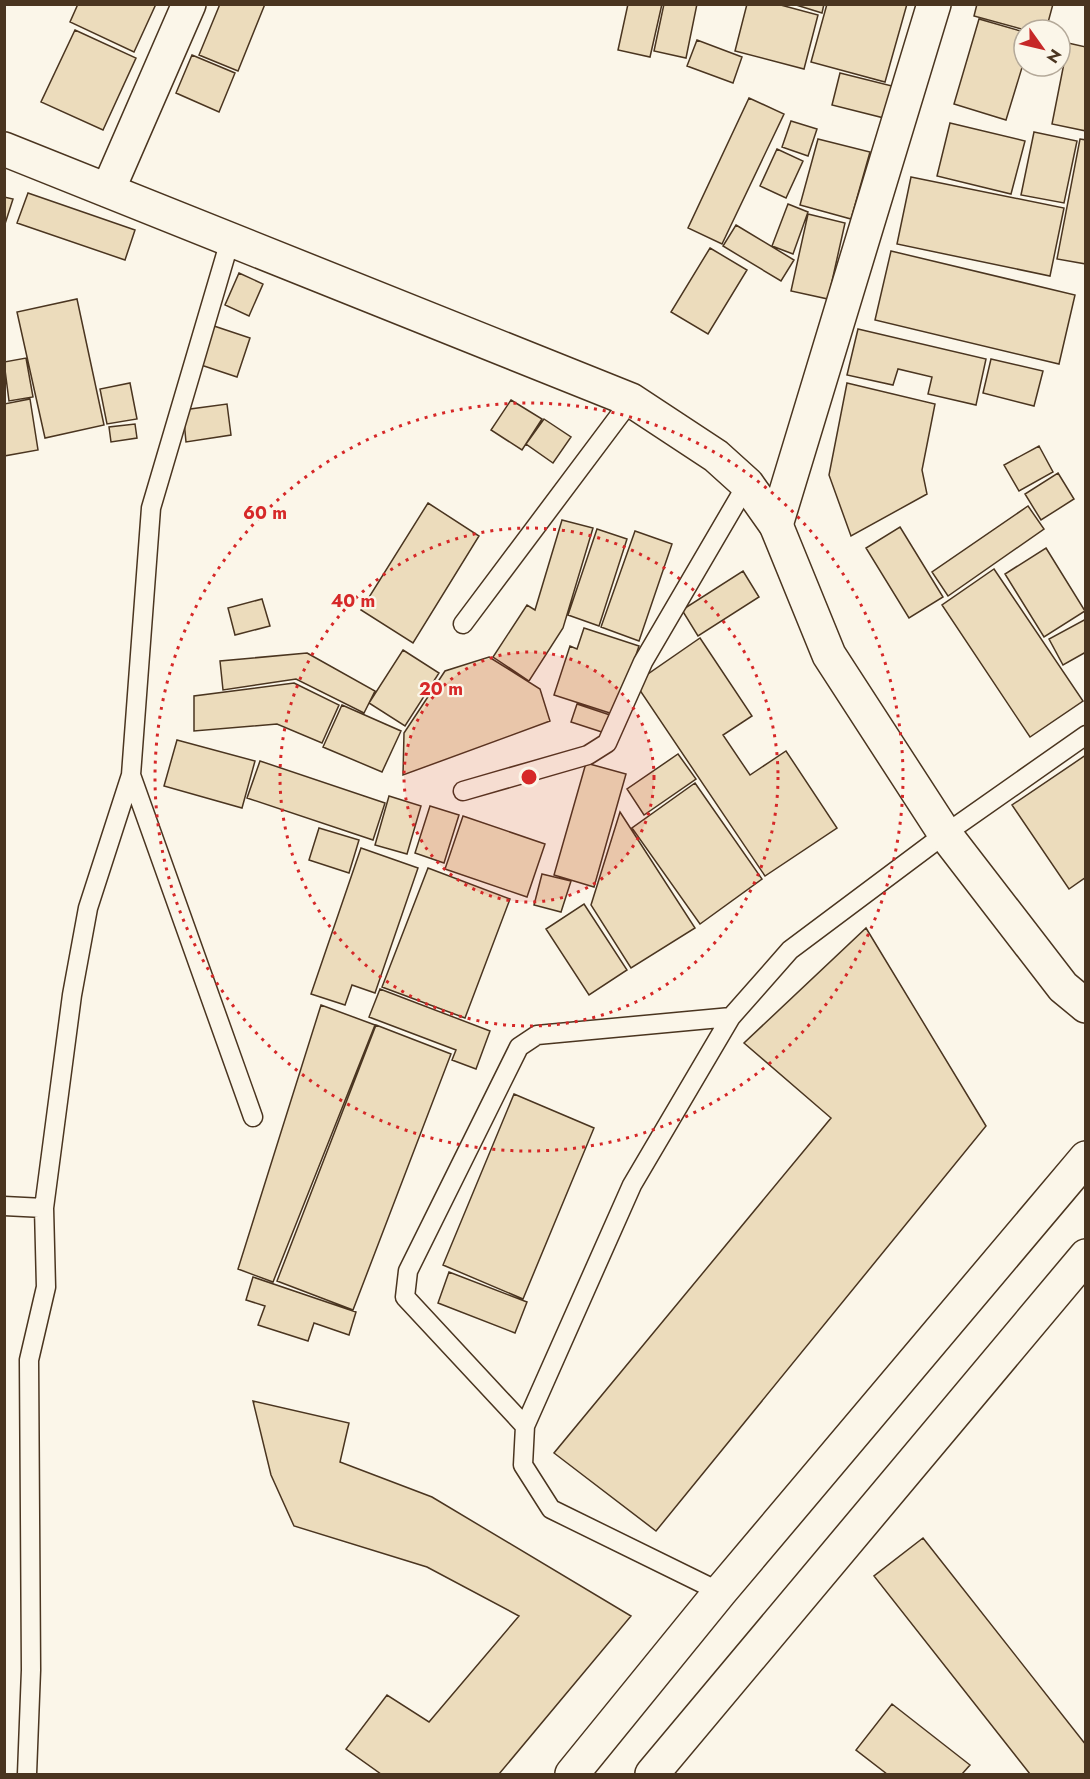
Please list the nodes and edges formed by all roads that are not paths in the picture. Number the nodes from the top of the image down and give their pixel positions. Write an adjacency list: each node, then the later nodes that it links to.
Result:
1 (189, 4): 4 (street)
2 (934, 4): 8 (street)
3 (4, 149): 4 (street)
4 (108, 190): 5 (street)
5 (231, 237): 6 (street); 11 (lane)
6 (631, 400): 7 (street); 9 (lane)
7 (747, 484): 8 (street); 12 (lane)
8 (776, 525): 13 (street)
9 (463, 624)
10 (1086, 735): 13 (lane)
11 (131, 775): 16 (lane); 19 (lane)
12 (463, 791)
13 (945, 834): 14 (street); 15 (lane)
14 (1086, 1006)
15 (731, 1017): 21 (lane); 21 (lane)
16 (253, 1117)
17 (1086, 1158): 22 (street)
18 (4, 1206): 19 (lane)
19 (44, 1208): 23 (lane)
20 (1086, 1256): 25 (street)
21 (525, 1426): 22 (lane)
22 (720, 1592): 24 (street)
23 (27, 1774)
24 (572, 1774)
25 (652, 1774)

